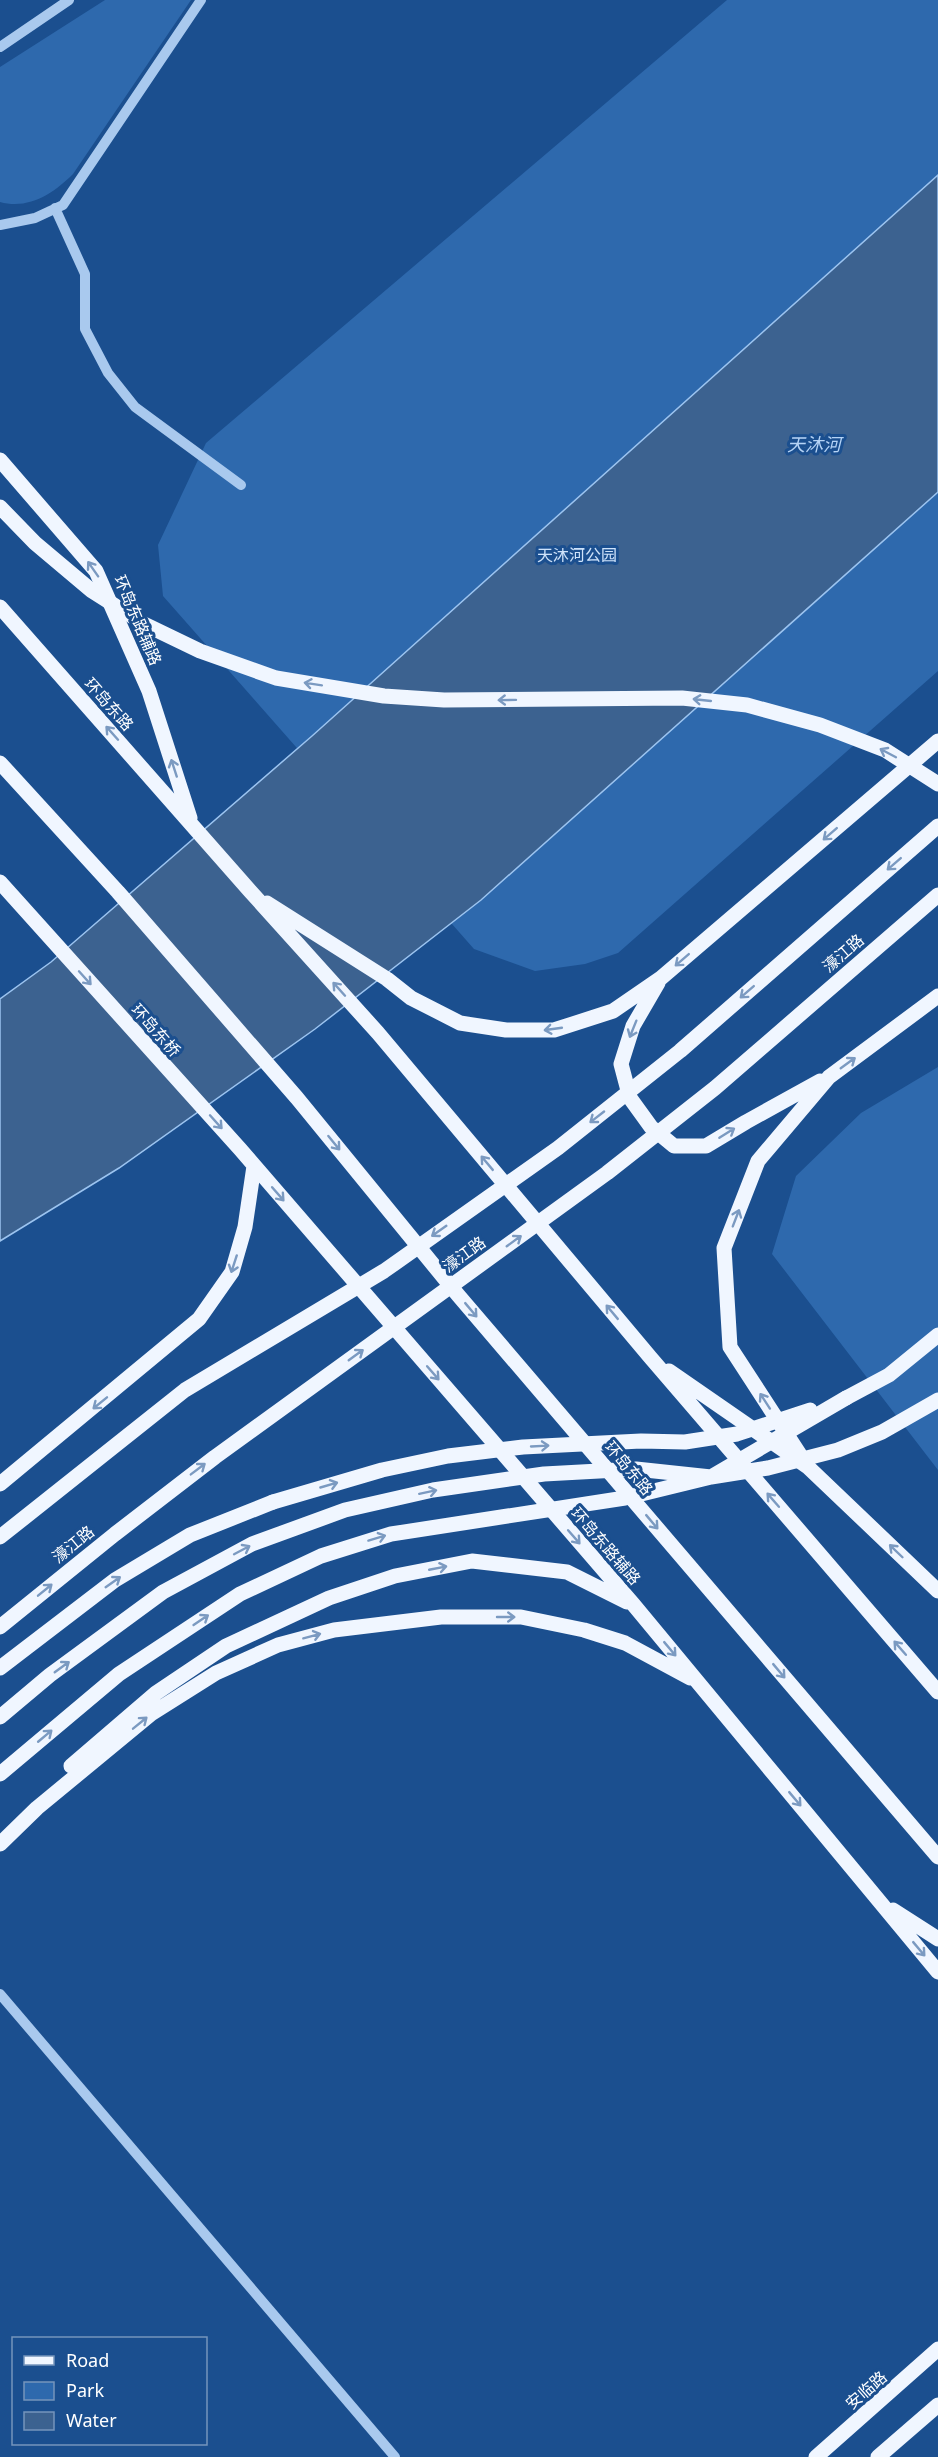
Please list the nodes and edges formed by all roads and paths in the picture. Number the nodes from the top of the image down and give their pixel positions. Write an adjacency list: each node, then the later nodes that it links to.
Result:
1 (69, 0): 3 (street)
2 (201, 0): 4 (street)
3 (0, 47)
4 (55, 208): 5 (street); 7 (street)
5 (0, 225)
6 (0, 460): 13 (main road, 环岛东路辅路, one-way to 6)
7 (241, 485)
8 (0, 507): 12 (main road, one-way to 8, bridge)
9 (0, 607): 13 (main road, 环岛东路, one-way to 9)
10 (938, 741): 18 (main road, one-way to 18)
11 (0, 763): 41 (main road, 环岛东路, one-way to 41)
12 (938, 784)
13 (192, 824): 16 (main road)
14 (938, 826): 30 (main road, 濠江路, one-way to 30, bridge)
15 (0, 882): 21 (main road, 环岛东桥, one-way to 21)
16 (250, 891): 18 (main road, one-way to 16); 24 (main road, one-way to 16)
17 (938, 895): 33 (main road, 濠江路, one-way to 17, bridge)
18 (661, 978): 20 (main road, one-way to 20)
19 (938, 996): 20 (main road, one-way to 19)
20 (829, 1077): 27 (main road, one-way to 20)
21 (240, 1149): 22 (main road, 环岛东路辅路)
22 (254, 1166): 29 (main road, one-way to 29); 32 (main road, 环岛东路辅路, one-way to 32)
23 (938, 1335): 25 (main road)
24 (650, 1357): 27 (main road); 36 (main road, one-way to 24)
25 (846, 1398): 28 (main road, bridge); 34 (main road, one-way to 25, bridge)
26 (938, 1400): 28 (main road, bridge)
27 (808, 1467): 31 (main road, one-way to 27)
28 (711, 1478): 37 (main road, one-way to 28, bridge); 38 (main road, one-way to 28, bridge)
29 (0, 1484)
30 (0, 1537)
31 (938, 1592)
32 (633, 1604): 35 (main road, 环岛东路辅路, one-way to 35); 39 (main road, one-way to 32)
33 (0, 1627)
34 (0, 1668)
35 (698, 1683): 40 (main road, one-way to 35); 42 (main road, 环岛东路辅路, one-way to 42)
36 (938, 1692)
37 (0, 1717)
38 (0, 1774)
39 (0, 1831)
40 (0, 1844)
41 (938, 1857)
42 (878, 1900): 43 (main road); 44 (main road, 环岛东路辅路, one-way to 44)
43 (938, 1939)
44 (938, 1972)
45 (0, 1994): 48 (street)
46 (938, 2349): 49 (main road, 安临路)
47 (938, 2405): 50 (main road)
48 (395, 2457)
49 (816, 2457)
50 (879, 2457)

